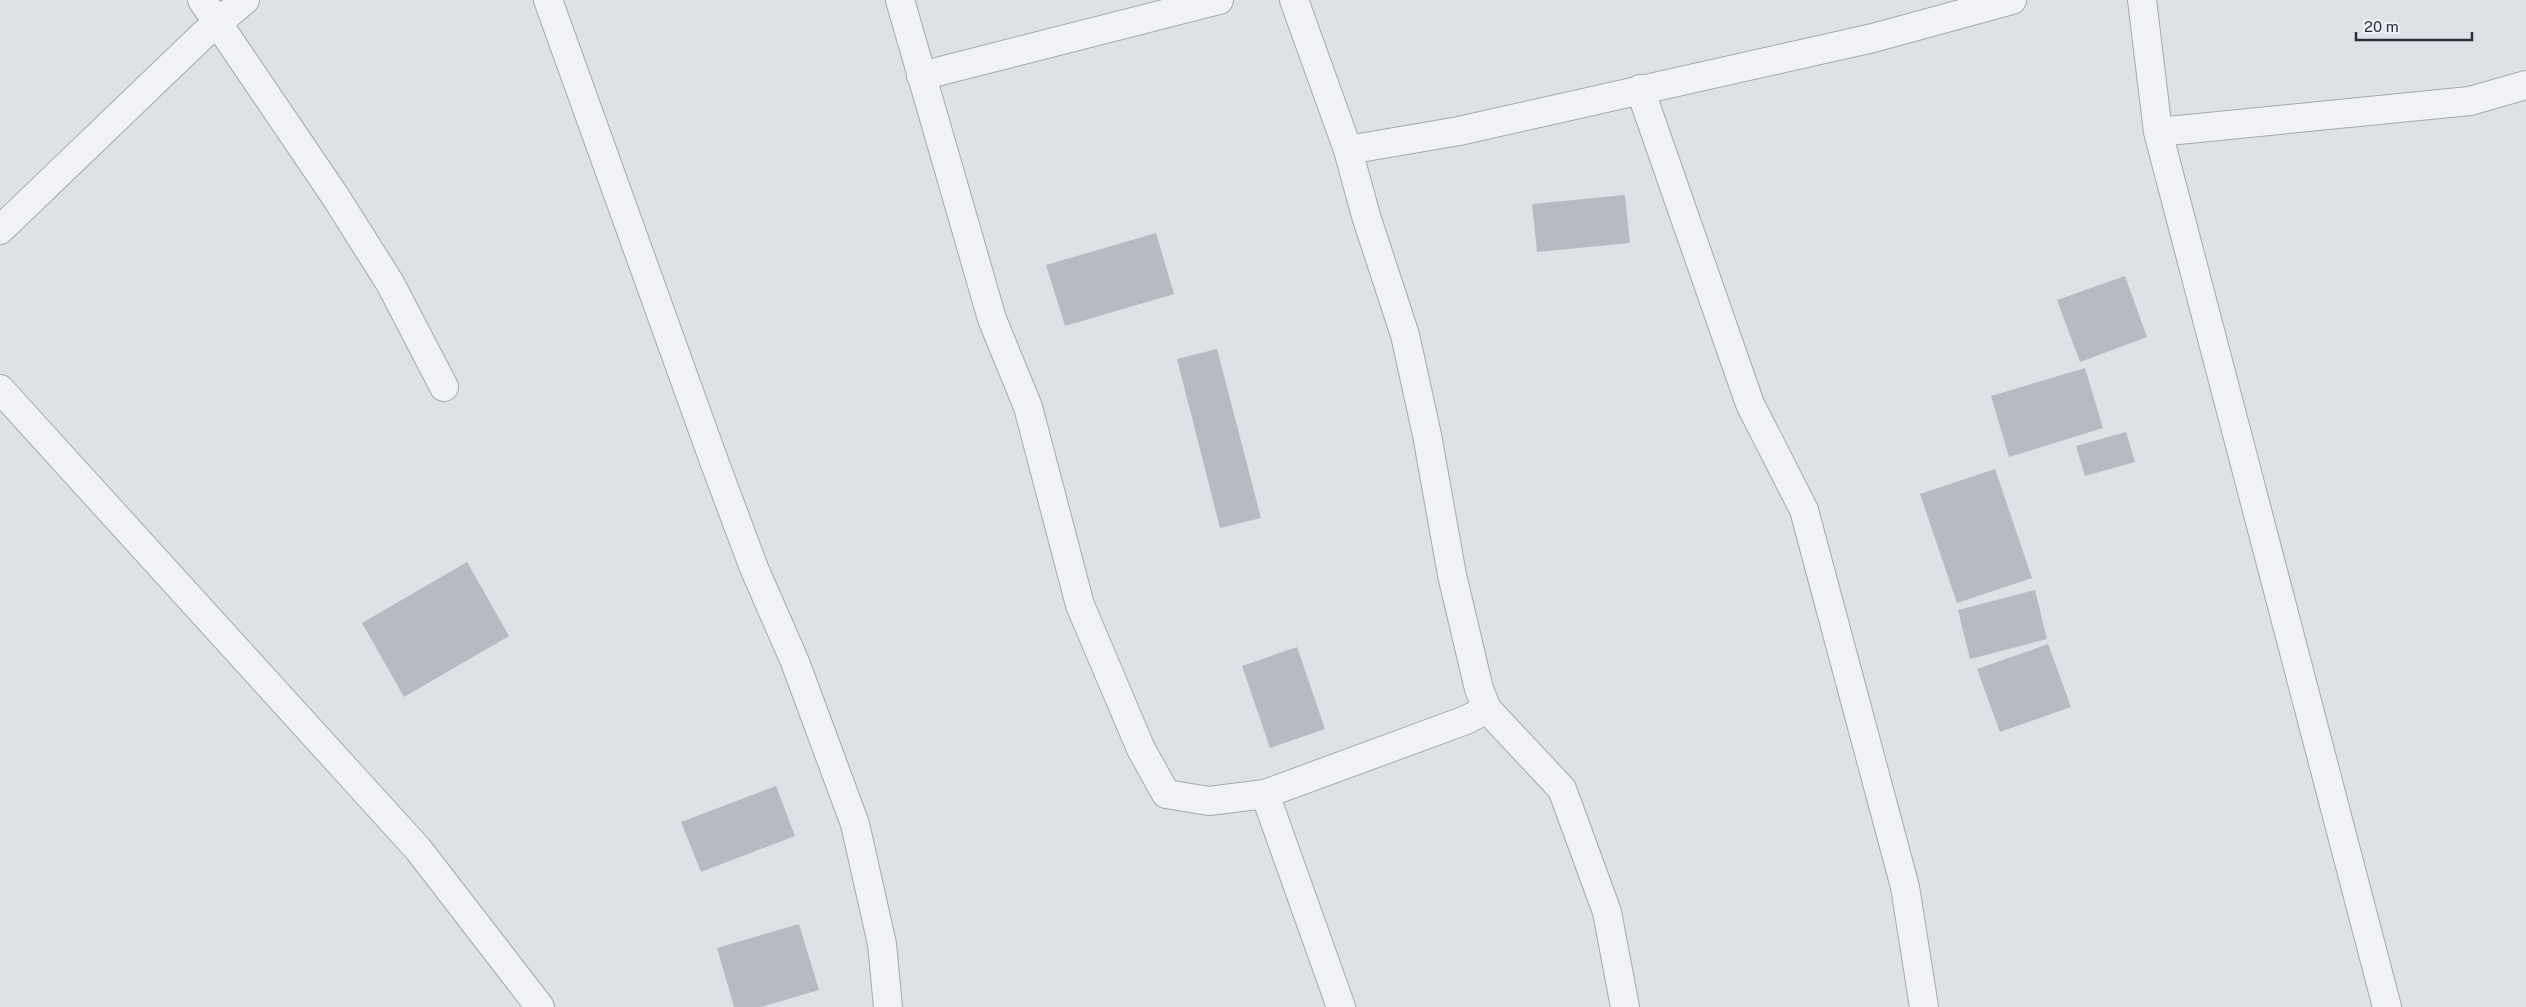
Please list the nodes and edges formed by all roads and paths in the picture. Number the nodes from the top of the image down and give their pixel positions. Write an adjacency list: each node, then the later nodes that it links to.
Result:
1 (202, 0): 9 (street)
2 (245, 0): 9 (street)
3 (548, 0): 21 (street)
4 (900, 0): 10 (street)
5 (1219, 0): 10 (street)
6 (1294, 0): 14 (street)
7 (2012, 0): 12 (street)
8 (2142, 0): 13 (street)
9 (218, 22): 15 (street); 16 (street)
10 (921, 76): 19 (street)
11 (2526, 85): 13 (street)
12 (1640, 89): 14 (street); 24 (street)
13 (2158, 132): 25 (street)
14 (1348, 150): 18 (street)
15 (0, 230)
16 (444, 387)
17 (0, 388): 20 (street)
18 (1487, 710): 19 (street); 23 (street)
19 (1265, 794): 22 (street)
20 (540, 1007)
21 (888, 1007)
22 (1341, 1007)
23 (1625, 1007)
24 (1924, 1007)
25 (2387, 1007)

